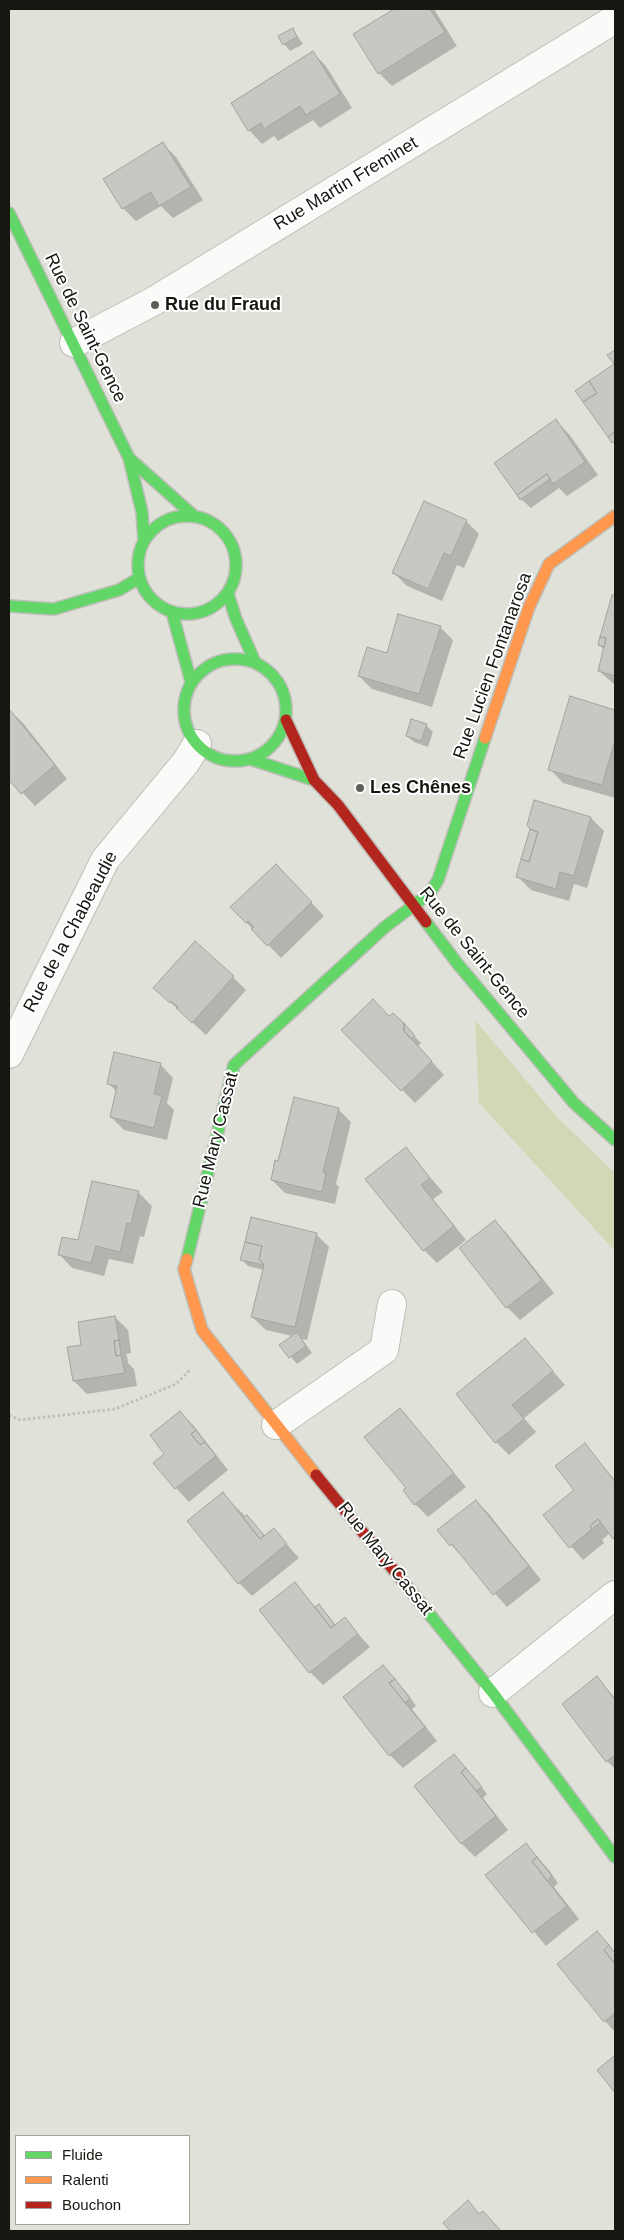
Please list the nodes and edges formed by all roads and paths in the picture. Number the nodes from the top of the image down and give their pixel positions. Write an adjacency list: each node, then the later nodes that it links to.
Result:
1 (615, 19): 3 (street, Rue Martin Freminet)
2 (9, 213): 3 (street, Rue de Saint-Gence)
3 (74, 343): 4 (street, Rue de Saint-Gence)
4 (130, 458): 5 (street, Rue de Saint-Gence); 7 (street, Rue de Saint-Gence)
5 (194, 516): 7 (street); 9 (street)
6 (615, 516): 18 (street, Rue Lucien Fontanarosa)
7 (144, 540): 8 (street)
8 (139, 578): 10 (street); 11 (street)
9 (228, 594): 11 (street); 12 (street)
10 (9, 606)
11 (172, 612): 13 (street)
12 (255, 662): 13 (street); 14 (street)
13 (191, 682): 15 (street)
14 (286, 720): 16 (street); 17 (street, Rue de Saint-Gence)
15 (196, 744): 16 (street); 19 (street, Rue de la Chabeaudie)
16 (250, 759): 17 (street, Rue de Saint-Gence)
17 (314, 780): 18 (street, Rue de Saint-Gence)
18 (413, 906): 20 (street, Rue de Saint-Gence); 22 (street, Rue Mary Cassat)
19 (9, 1054)
20 (615, 1140)
21 (392, 1304): 24 (street)
22 (215, 1346): 23 (path); 24 (street, Rue Mary Cassat)
23 (9, 1415)
24 (276, 1425): 26 (street, Rue Mary Cassat)
25 (615, 1595): 26 (street)
26 (493, 1694): 27 (street, Rue Mary Cassat)
27 (615, 1857)

